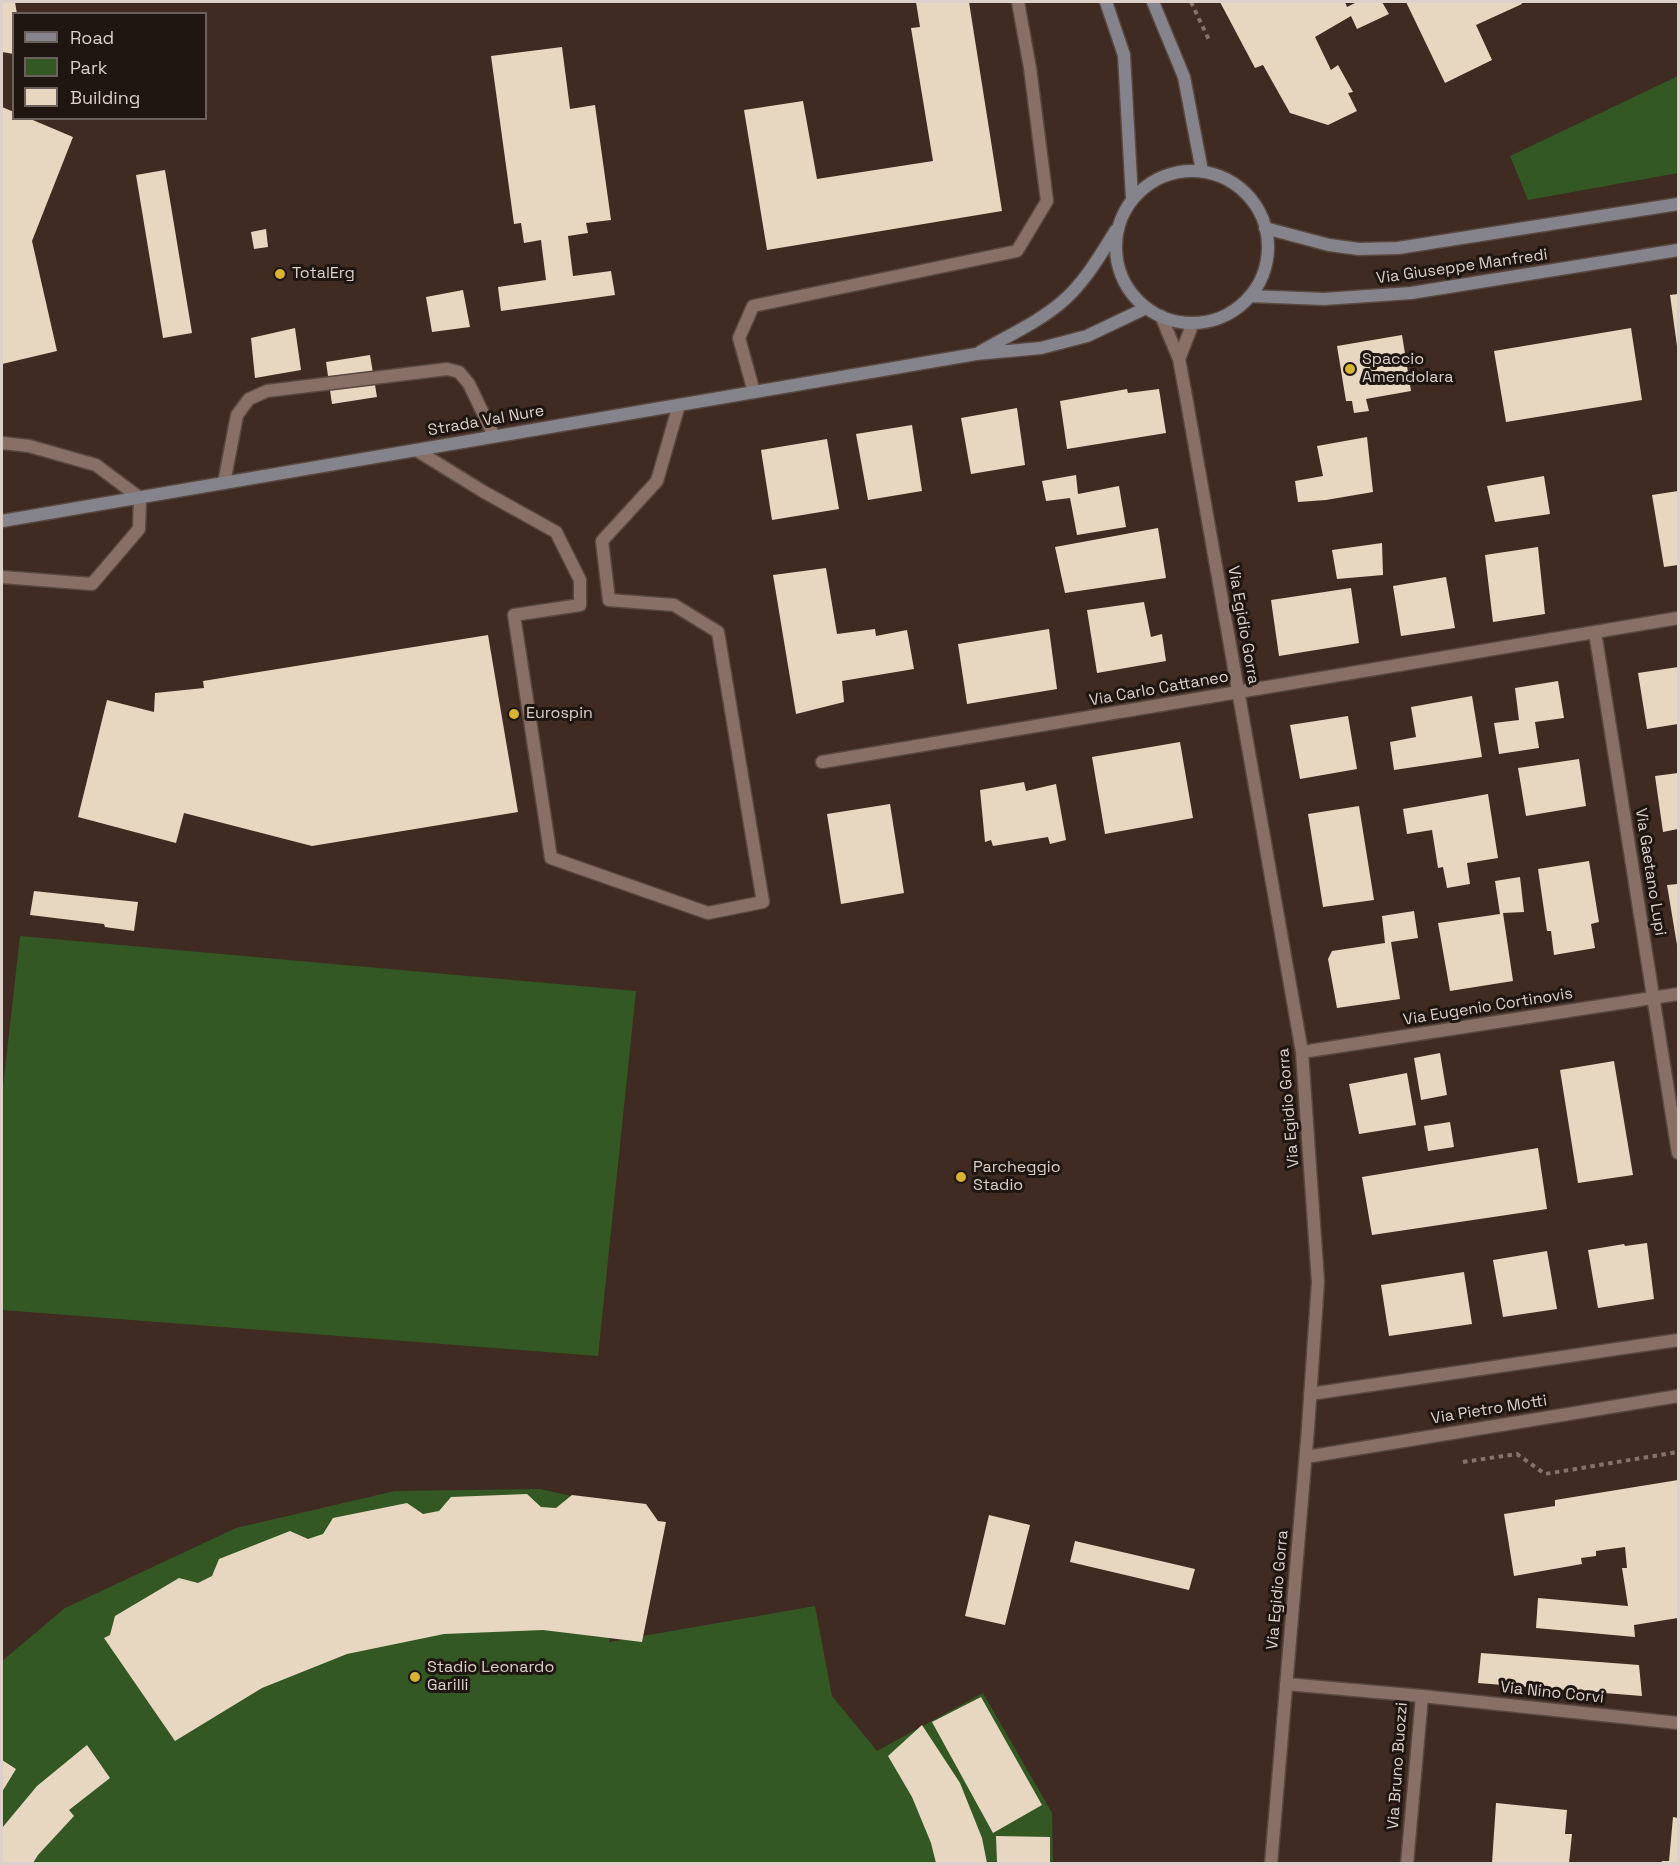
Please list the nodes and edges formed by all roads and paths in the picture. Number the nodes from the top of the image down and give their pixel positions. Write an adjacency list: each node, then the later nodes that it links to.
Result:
1 (1018, 2): 18 (street)
2 (1106, 2): 7 (main road)
3 (1153, 2): 6 (main road)
4 (1191, 2): 5 (path)
5 (1210, 42)
6 (1202, 171): 7 (main road); 10 (main road)
7 (1132, 199): 9 (main road)
8 (1678, 204): 10 (main road, Via Giuseppe Manfredi)
9 (1119, 227): 13 (main road); 16 (main road)
10 (1265, 228): 12 (main road)
11 (1678, 250): 12 (main road, Via Giuseppe Manfredi)
12 (1250, 296): 15 (main road)
13 (1146, 308): 14 (main road); 16 (main road, Strada Val Nure)
14 (1161, 316): 15 (main road); 17 (street, Via Egidio Gorra)
15 (1193, 323): 17 (street)
16 (976, 354): 18 (main road, Strada Val Nure)
17 (1179, 359): 29 (street, Via Egidio Gorra)
18 (754, 392): 19 (main road, Strada Val Nure)
19 (679, 405): 20 (main road, Strada Val Nure); 22 (street)
20 (494, 436): 22 (main road, Strada Val Nure); 23 (street)
21 (2, 443): 24 (street)
22 (416, 450): 23 (main road, Strada Val Nure)
23 (224, 483): 24 (main road, Strada Val Nure)
24 (140, 498): 25 (main road, Strada Val Nure); 26 (street)
25 (2, 521)
26 (2, 577)
27 (1678, 618): 28 (street, Via Carlo Cattaneo)
28 (1595, 632): 29 (street, Via Carlo Cattaneo); 32 (street, Via Gaetano Lupi)
29 (1239, 692): 30 (street, Via Carlo Cattaneo); 33 (street, Via Egidio Gorra)
30 (822, 762)
31 (1678, 994): 32 (street, Via Eugenio Cortinovis)
32 (1654, 999): 33 (street, Via Eugenio Cortinovis); 34 (street, Via Gaetano Lupi)
33 (1302, 1052): 36 (street, Via Egidio Gorra)
34 (1678, 1153)
35 (1678, 1340): 36 (street)
36 (1310, 1394): 39 (street, Via Egidio Gorra)
37 (1678, 1396): 39 (street, Via Pietro Motti)
38 (1678, 1452): 40 (path)
39 (1306, 1457): 41 (street, Via Egidio Gorra)
40 (1463, 1462)
41 (1287, 1684): 42 (street, Via Bruno Buozzi); 44 (street, Via Egidio Gorra)
42 (1422, 1696): 43 (street, Via Nino Corvi); 45 (street, Via Bruno Buozzi)
43 (1678, 1723)
44 (1271, 1863)
45 (1407, 1863)

